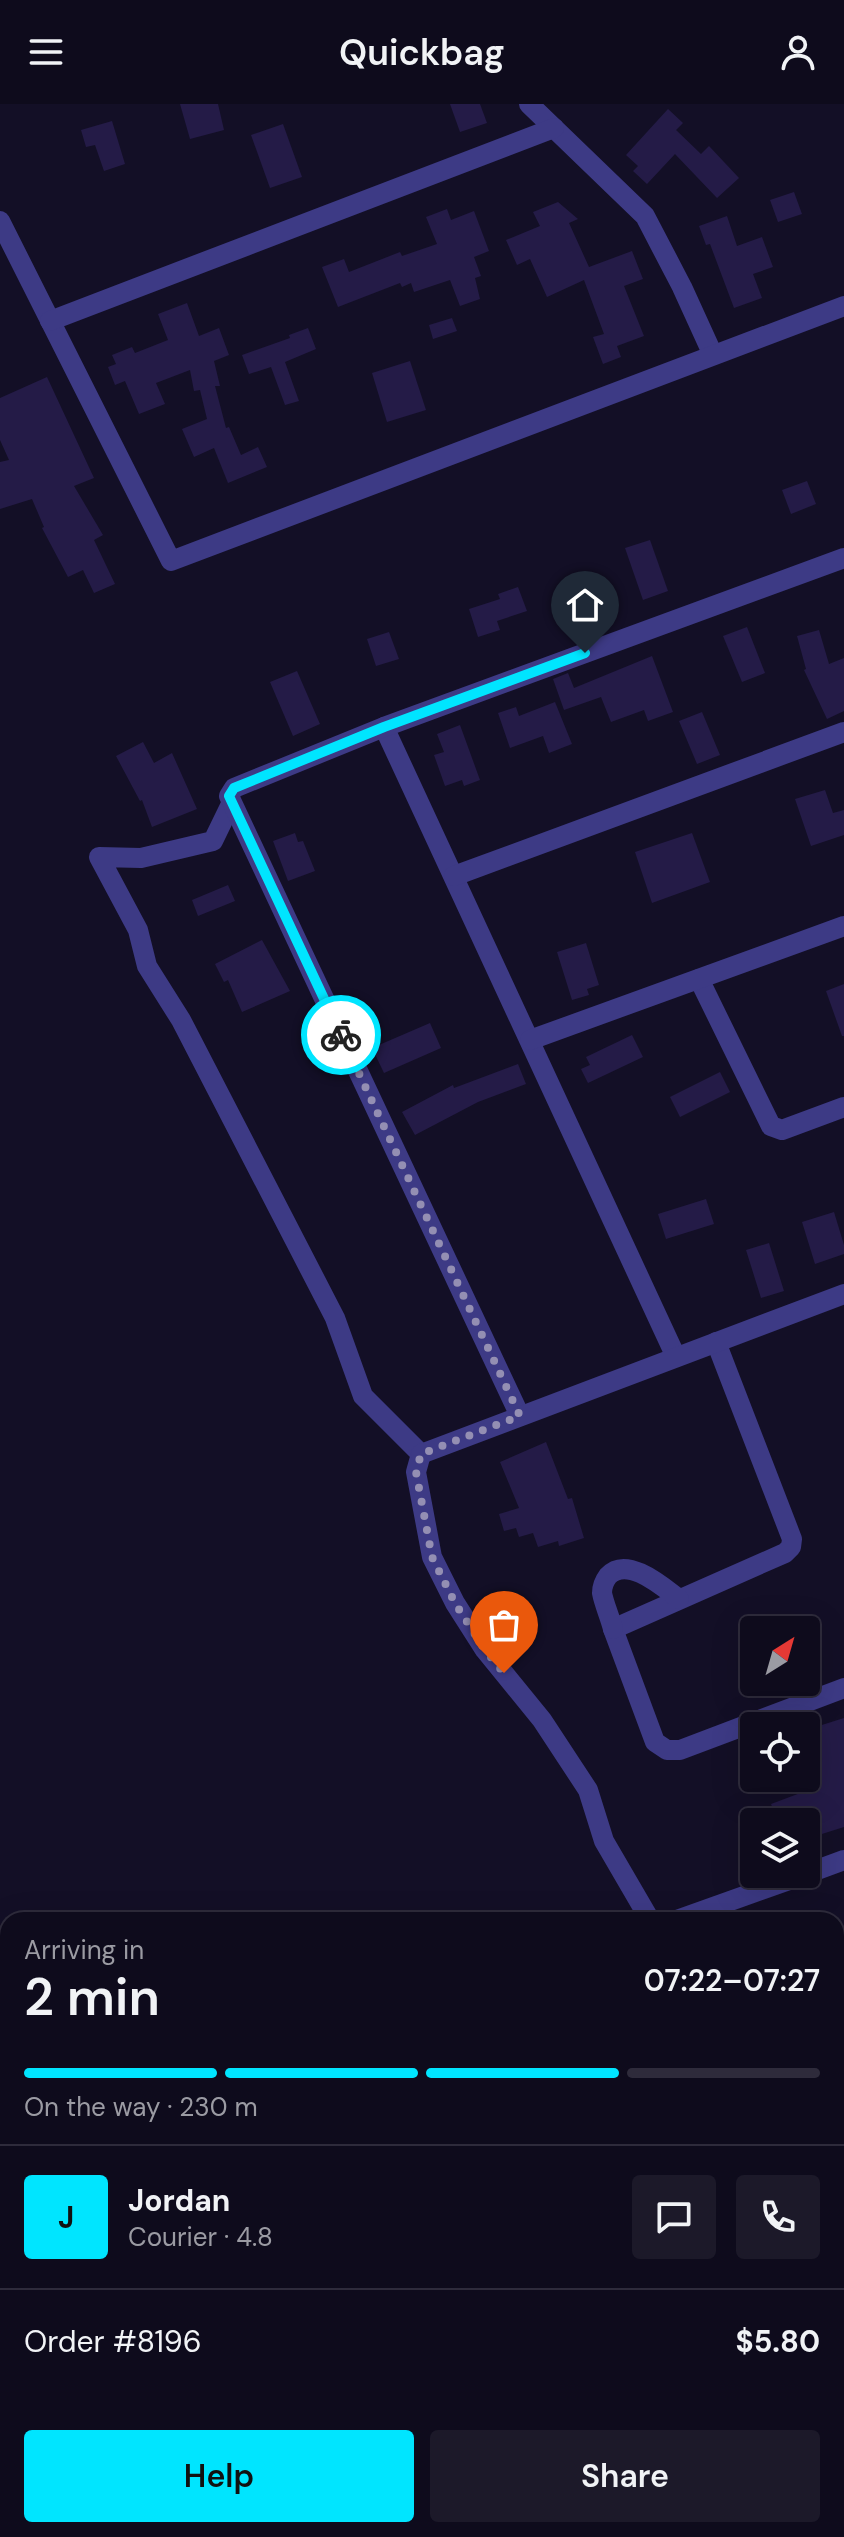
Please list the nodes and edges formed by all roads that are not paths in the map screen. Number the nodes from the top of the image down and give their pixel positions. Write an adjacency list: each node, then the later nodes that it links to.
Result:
1 (529, 104): 2 (street)
2 (554, 128): 5 (street); 6 (street)
3 (0, 221): 5 (street)
4 (844, 306): 6 (street)
5 (50, 321): 6 (street)
6 (713, 355)
7 (844, 558): 8 (street)
8 (384, 727): 10 (street); 11 (street)
9 (844, 732): 11 (street)
10 (231, 804): 19 (street); 20 (street)
11 (454, 876): 14 (street)
12 (844, 926): 13 (street)
13 (699, 979): 14 (street); 15 (street)
14 (530, 1040): 18 (street)
15 (844, 1107)
16 (844, 1294): 17 (street)
17 (716, 1342): 18 (street); 21 (street)
18 (676, 1357): 19 (street)
19 (520, 1416): 20 (street)
20 (421, 1454): 27 (street)
21 (679, 1599): 22 (street); 22 (street)
22 (613, 1629): 23 (street)
23 (844, 1688)
24 (844, 1860): 25 (street)
25 (820, 1869)
26 (767, 1888): 28 (street)
27 (645, 1912)
28 (699, 1912)

